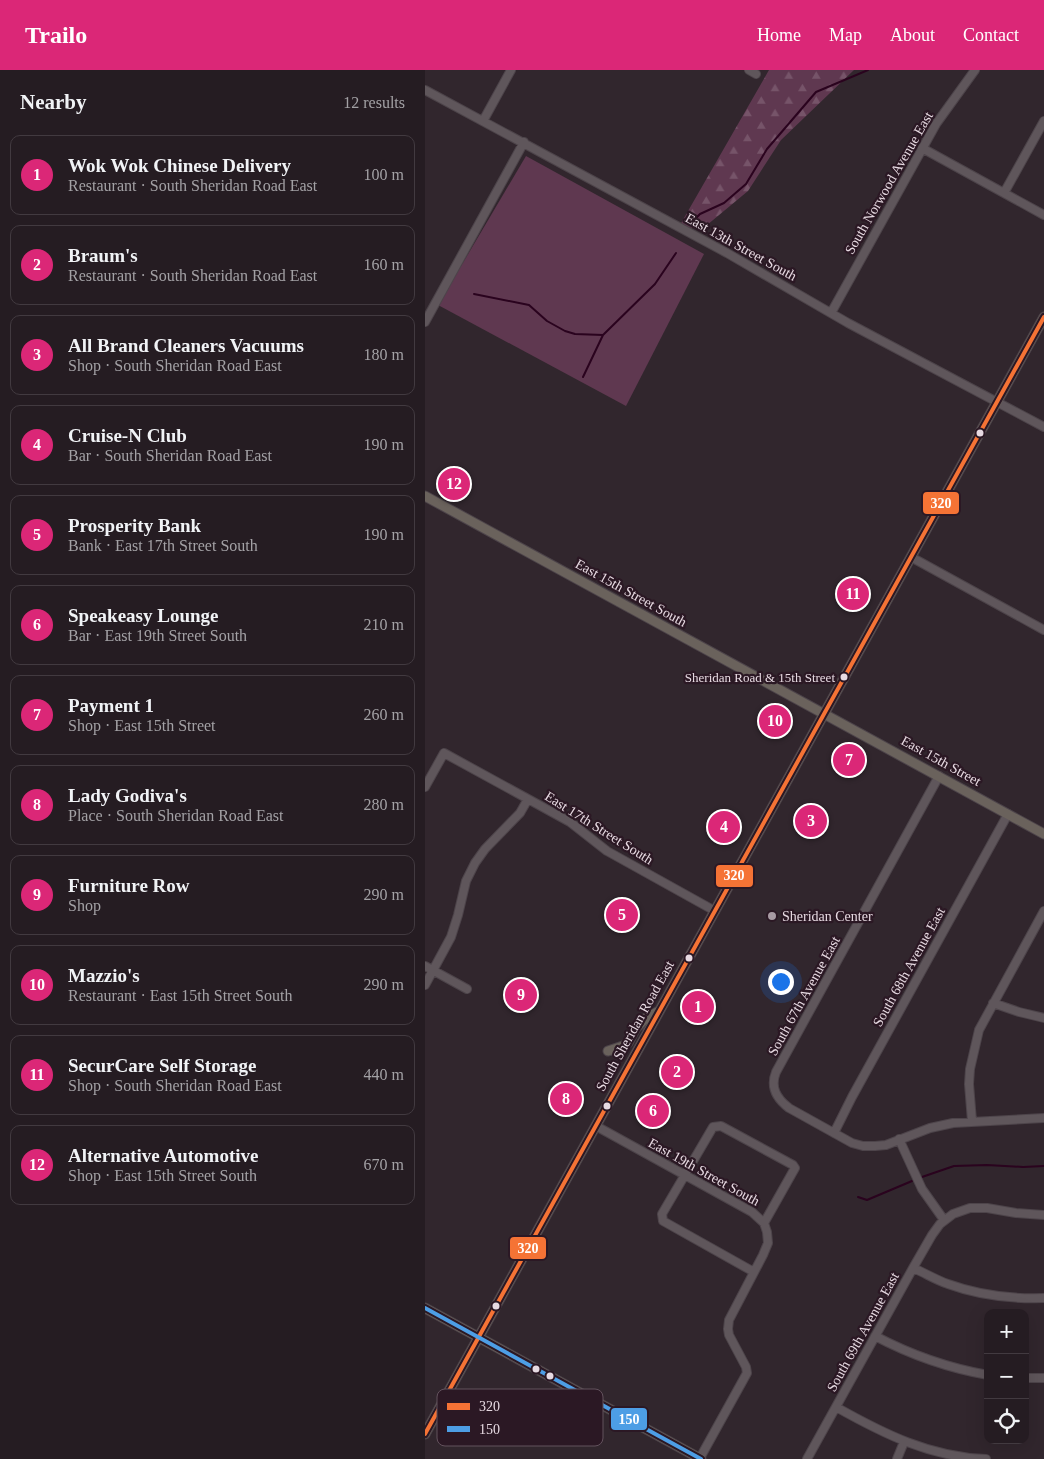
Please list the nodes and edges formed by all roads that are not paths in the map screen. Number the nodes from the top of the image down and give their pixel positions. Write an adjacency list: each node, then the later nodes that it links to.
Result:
1 (511, 70): 4 (street)
2 (975, 70): 7 (street, South Norwood Avenue East)
3 (425, 90): 4 (street, East 13th Street South)
4 (483, 120): 6 (street, East 13th Street South)
5 (1044, 121): 8 (street)
6 (523, 142): 10 (street, East 13th Street South); 12 (street)
7 (922, 148): 8 (street); 10 (street, South Norwood Avenue East)
8 (1005, 193): 9 (street)
9 (1044, 214)
10 (831, 313): 13 (street, East 13th Street South)
11 (1044, 317): 13 (main road, South Sheridan Road East)
12 (425, 322)
13 (997, 401): 14 (street, East 13th Street South); 16 (main road, South Sheridan Road East)
14 (1044, 427)
15 (425, 496): 18 (main road, East 15th Street South)
16 (911, 557): 17 (street); 18 (main road, South Sheridan Road East)
17 (1044, 630)
18 (824, 714): 19 (main road, East 15th Street); 24 (main road, South Sheridan Road East)
19 (939, 776): 22 (main road, East 15th Street); 37 (street, South 67th Avenue East)
20 (425, 787): 21 (street, East 17th Street South)
21 (528, 799): 24 (street, East 17th Street South); 27 (street)
22 (1008, 814): 23 (main road, East 15th Street); 37 (street, South 68th Avenue East)
23 (1044, 834)
24 (715, 911): 31 (main road, South Sheridan Road East)
25 (1044, 911): 30 (street)
26 (425, 966): 27 (street)
27 (433, 970): 28 (street); 29 (street)
28 (425, 985)
29 (467, 989)
30 (993, 1003): 32 (street); 35 (street)
31 (659, 1011): 33 (main road); 36 (main road, South Sheridan Road East)
32 (1044, 1018)
33 (608, 1051)
34 (1044, 1118): 35 (street)
35 (972, 1122): 38 (street)
36 (596, 1126): 39 (street, East 19th Street South); 48 (main road, South Sheridan Road East)
37 (834, 1133): 38 (street)
38 (899, 1139): 41 (street)
39 (684, 1175): 42 (street, East 19th Street South); 42 (street); 44 (street)
40 (1044, 1215): 41 (street)
41 (945, 1220): 43 (street, South 69th Avenue East)
42 (764, 1223): 44 (street, East 19th Street South)
43 (913, 1268): 45 (street); 47 (street, South 69th Avenue East)
44 (754, 1272): 59 (street)
45 (1044, 1298)
46 (425, 1308): 48 (main road)
47 (875, 1336): 49 (street); 55 (street, South 69th Avenue East)
48 (479, 1337): 52 (main road, South Sheridan Road East); 53 (main road)
49 (984, 1374)
50 (1029, 1378): 51 (street)
51 (1044, 1378)
52 (450, 1389)
53 (573, 1389)
54 (603, 1405): 59 (main road)
55 (836, 1407): 58 (street); 60 (street, South 69th Avenue East)
56 (437, 1412): 57 (main road, South Sheridan Road East)
57 (425, 1434)
58 (904, 1442): 61 (street); 62 (street)
59 (700, 1459)
60 (807, 1459)
61 (897, 1459)
62 (973, 1459): 63 (street)
63 (986, 1459)

